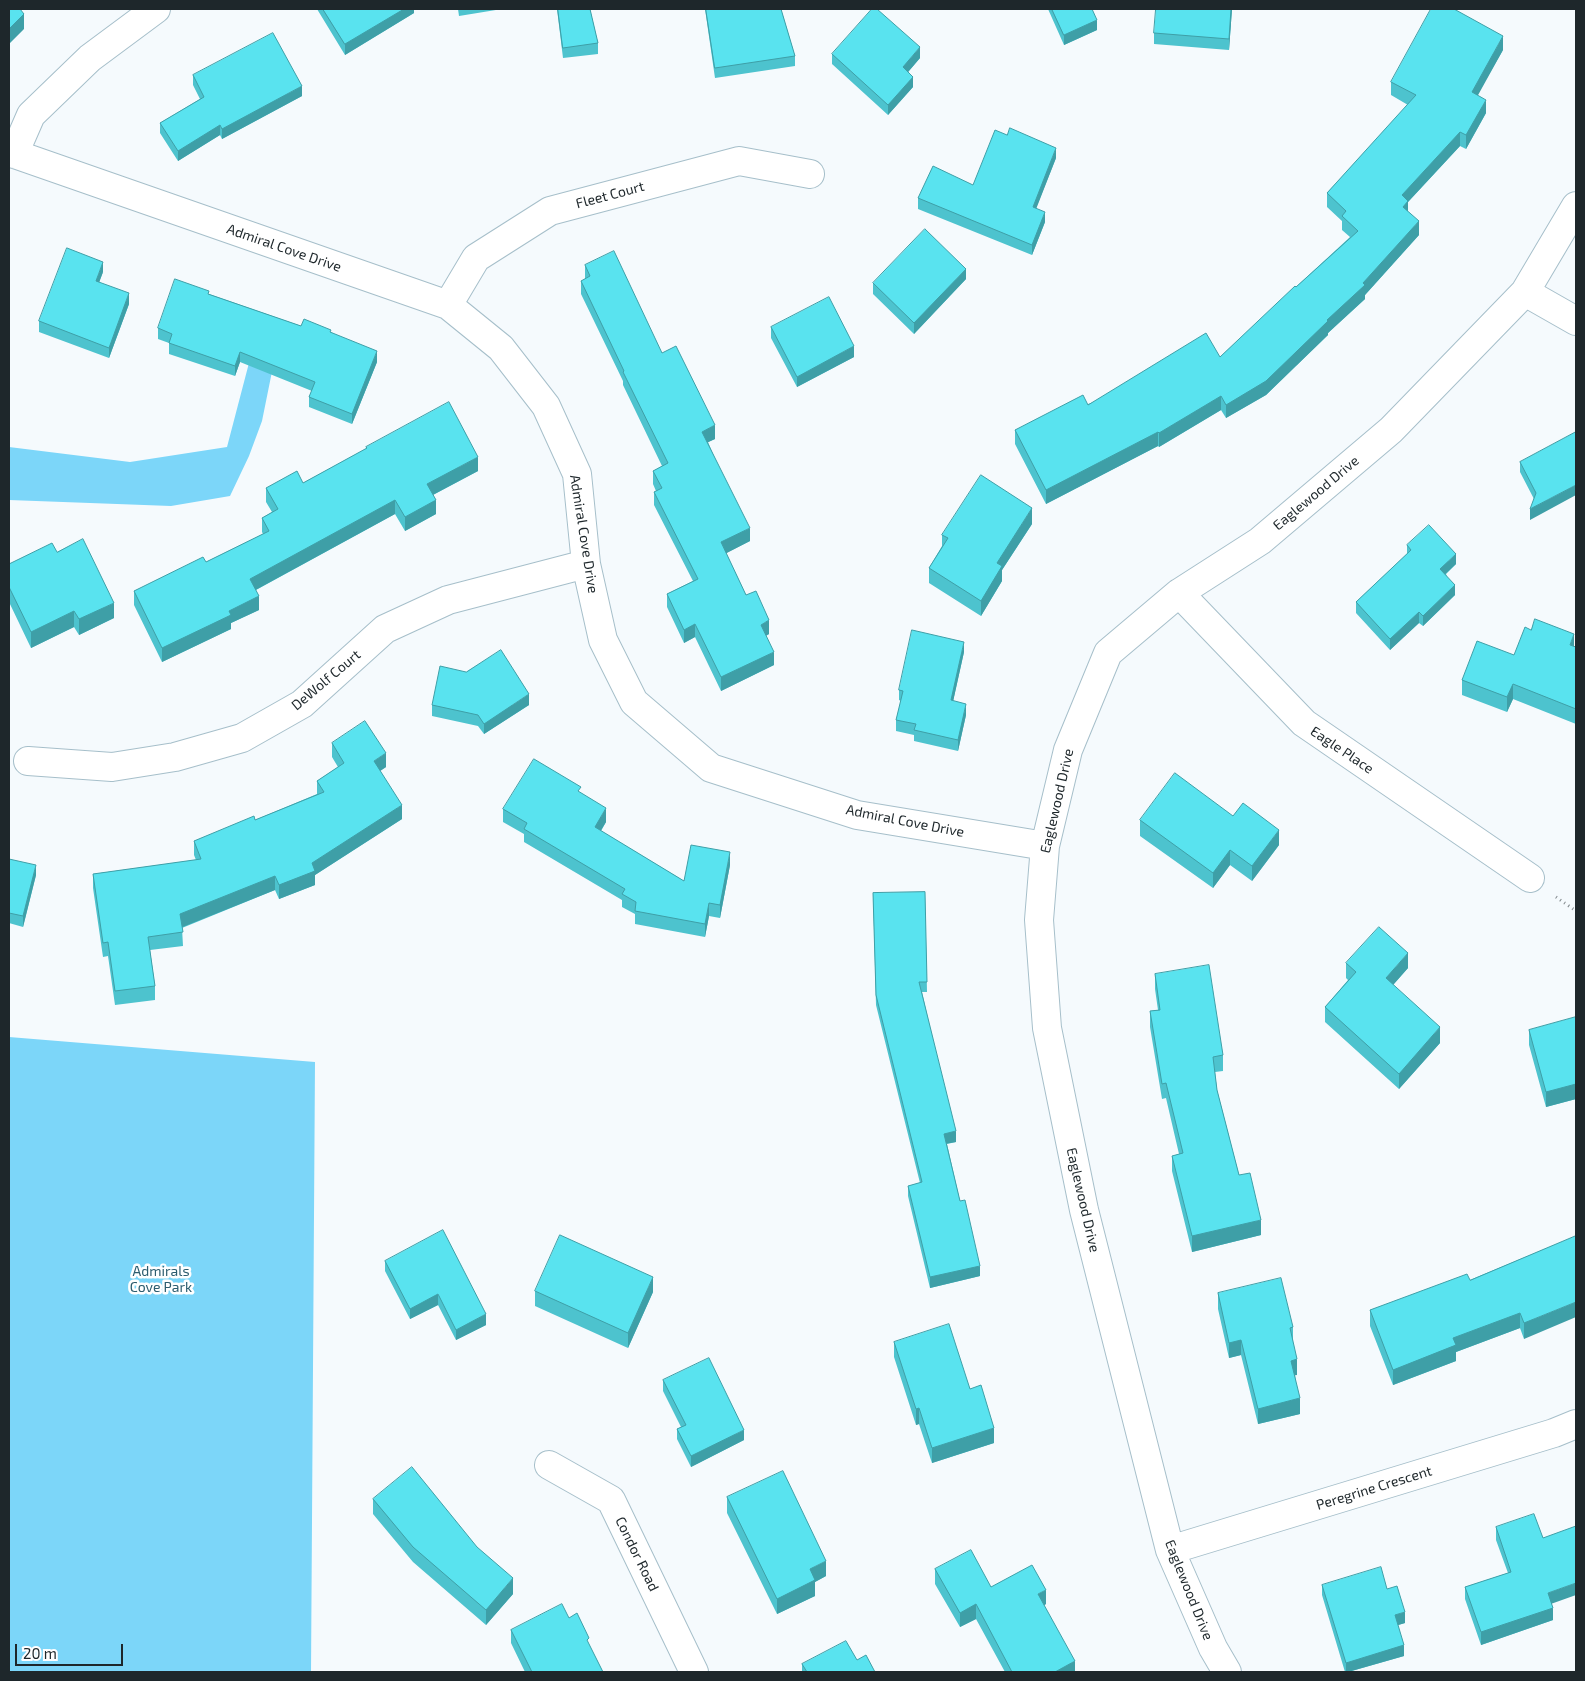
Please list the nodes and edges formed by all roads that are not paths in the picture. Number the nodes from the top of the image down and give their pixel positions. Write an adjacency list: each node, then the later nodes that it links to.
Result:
1 (156, 9): 2 (street)
2 (11, 153): 6 (street, Admiral Cove Drive)
3 (810, 174): 6 (street, Fleet Court)
4 (1576, 206): 5 (street, Eaglewood Drive)
5 (1525, 292): 7 (street); 9 (street, Eaglewood Drive)
6 (448, 305): 8 (street, Admiral Cove Drive)
7 (1576, 321)
8 (586, 564): 10 (street, DeWolf Court); 11 (street, Admiral Cove Drive)
9 (1180, 593): 11 (street, Eaglewood Drive); 12 (street, Eagle Place)
10 (28, 761)
11 (1045, 846): 15 (street, Eaglewood Drive)
12 (1530, 878)
13 (1576, 1424): 15 (street, Peregrine Crescent)
14 (549, 1465): 16 (street, Condor Road)
15 (1170, 1550): 17 (street, Eaglewood Drive)
16 (694, 1672)
17 (1227, 1672)

